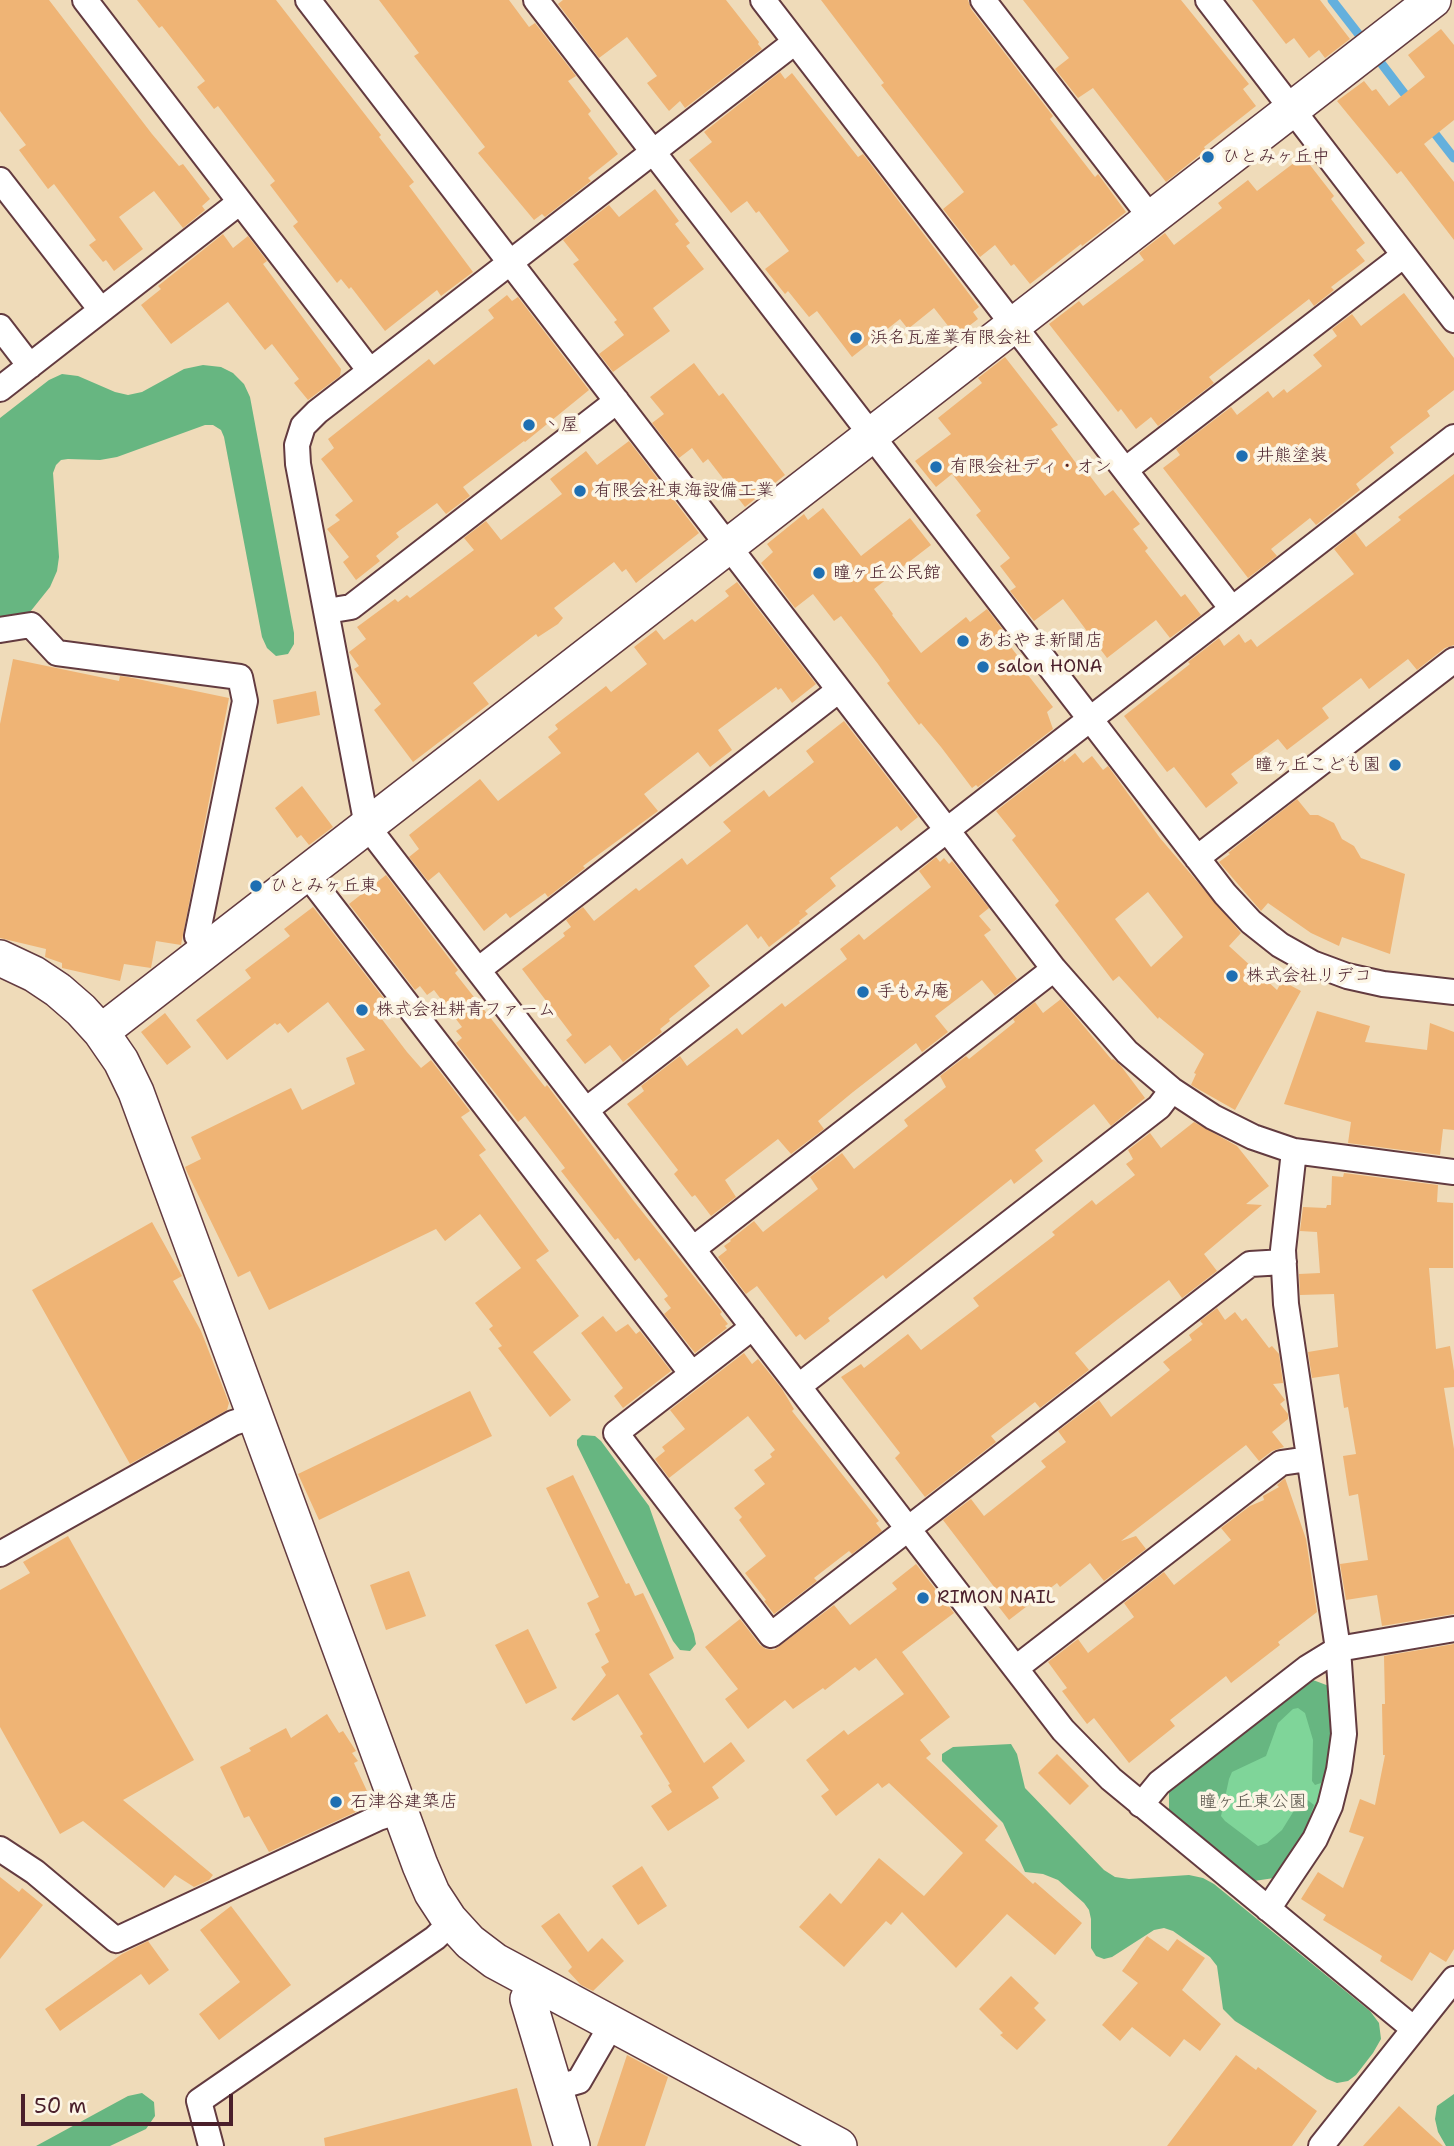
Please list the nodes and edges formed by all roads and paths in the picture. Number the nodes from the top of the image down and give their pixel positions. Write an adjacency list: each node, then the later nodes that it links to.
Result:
1 (85, 0): 12 (street)
2 (308, 0): 15 (street)
3 (536, 0): 10 (street)
4 (763, 0): 8 (street)
5 (983, 0): 13 (street)
6 (1208, 0): 9 (street)
7 (1433, 0): 9 (street)
8 (795, 42): 10 (street); 18 (street)
9 (1292, 110): 13 (street); 14 (street)
10 (653, 152): 15 (street); 24 (street)
11 (0, 180): 16 (street)
12 (240, 202): 16 (street); 21 (street)
13 (1151, 218): 18 (street)
14 (1404, 255): 17 (street); 26 (street)
15 (510, 262): 21 (street); 23 (street)
16 (101, 310): 20 (street)
17 (1454, 320)
18 (1013, 325): 24 (street); 26 (street)
19 (0, 327): 20 (street)
20 (30, 366): 22 (street)
21 (370, 371): 29 (street)
22 (0, 389)
23 (617, 401): 27 (street); 29 (street)
24 (872, 435): 27 (street); 33 (street)
25 (1454, 437): 28 (street)
26 (1125, 470): 28 (street)
27 (729, 546): 32 (street); 34 (street)
28 (1232, 609): 33 (street)
29 (327, 611): 34 (street)
30 (0, 630): 38 (street)
31 (1454, 660): 36 (street)
32 (839, 690): 35 (street); 41 (street)
33 (1090, 719): 35 (street); 36 (street)
34 (367, 826): 37 (street); 41 (street)
35 (947, 830): 40 (street); 45 (street)
36 (1198, 858): 42 (street)
37 (306, 873): 38 (street); 51 (street)
38 (208, 949): 43 (street)
39 (0, 958): 43 (street)
40 (1054, 969): 44 (street); 48 (street)
41 (478, 970): 45 (street)
42 (1454, 992)
43 (101, 1032): 53 (street)
44 (1172, 1090): 46 (street); 52 (street)
45 (586, 1110): 48 (street)
46 (1294, 1151): 47 (street); 49 (street)
47 (1454, 1172)
48 (693, 1249): 50 (street)
49 (1284, 1262): 54 (street); 55 (street)
50 (753, 1327): 51 (street); 52 (street)
51 (692, 1374): 55 (street)
52 (799, 1386): 55 (street)
53 (255, 1416): 56 (street); 61 (street)
54 (1308, 1459): 58 (street); 59 (street)
55 (908, 1528): 59 (street)
56 (0, 1554)
57 (1454, 1629): 58 (street)
58 (1338, 1648): 60 (street); 63 (street)
59 (1016, 1668): 60 (street)
60 (1141, 1805): 63 (street)
61 (400, 1811): 62 (street); 64 (street)
62 (0, 1849)
63 (1268, 1909): 68 (street)
64 (452, 1922): 66 (street); 70 (street)
65 (1454, 1979): 68 (street)
66 (536, 1984): 67 (street); 69 (street)
67 (612, 2024): 69 (street); 72 (street)
68 (1415, 2029): 73 (street)
69 (555, 2088): 71 (street)
70 (211, 2146)
71 (572, 2146)
72 (839, 2146)
73 (1321, 2146)

